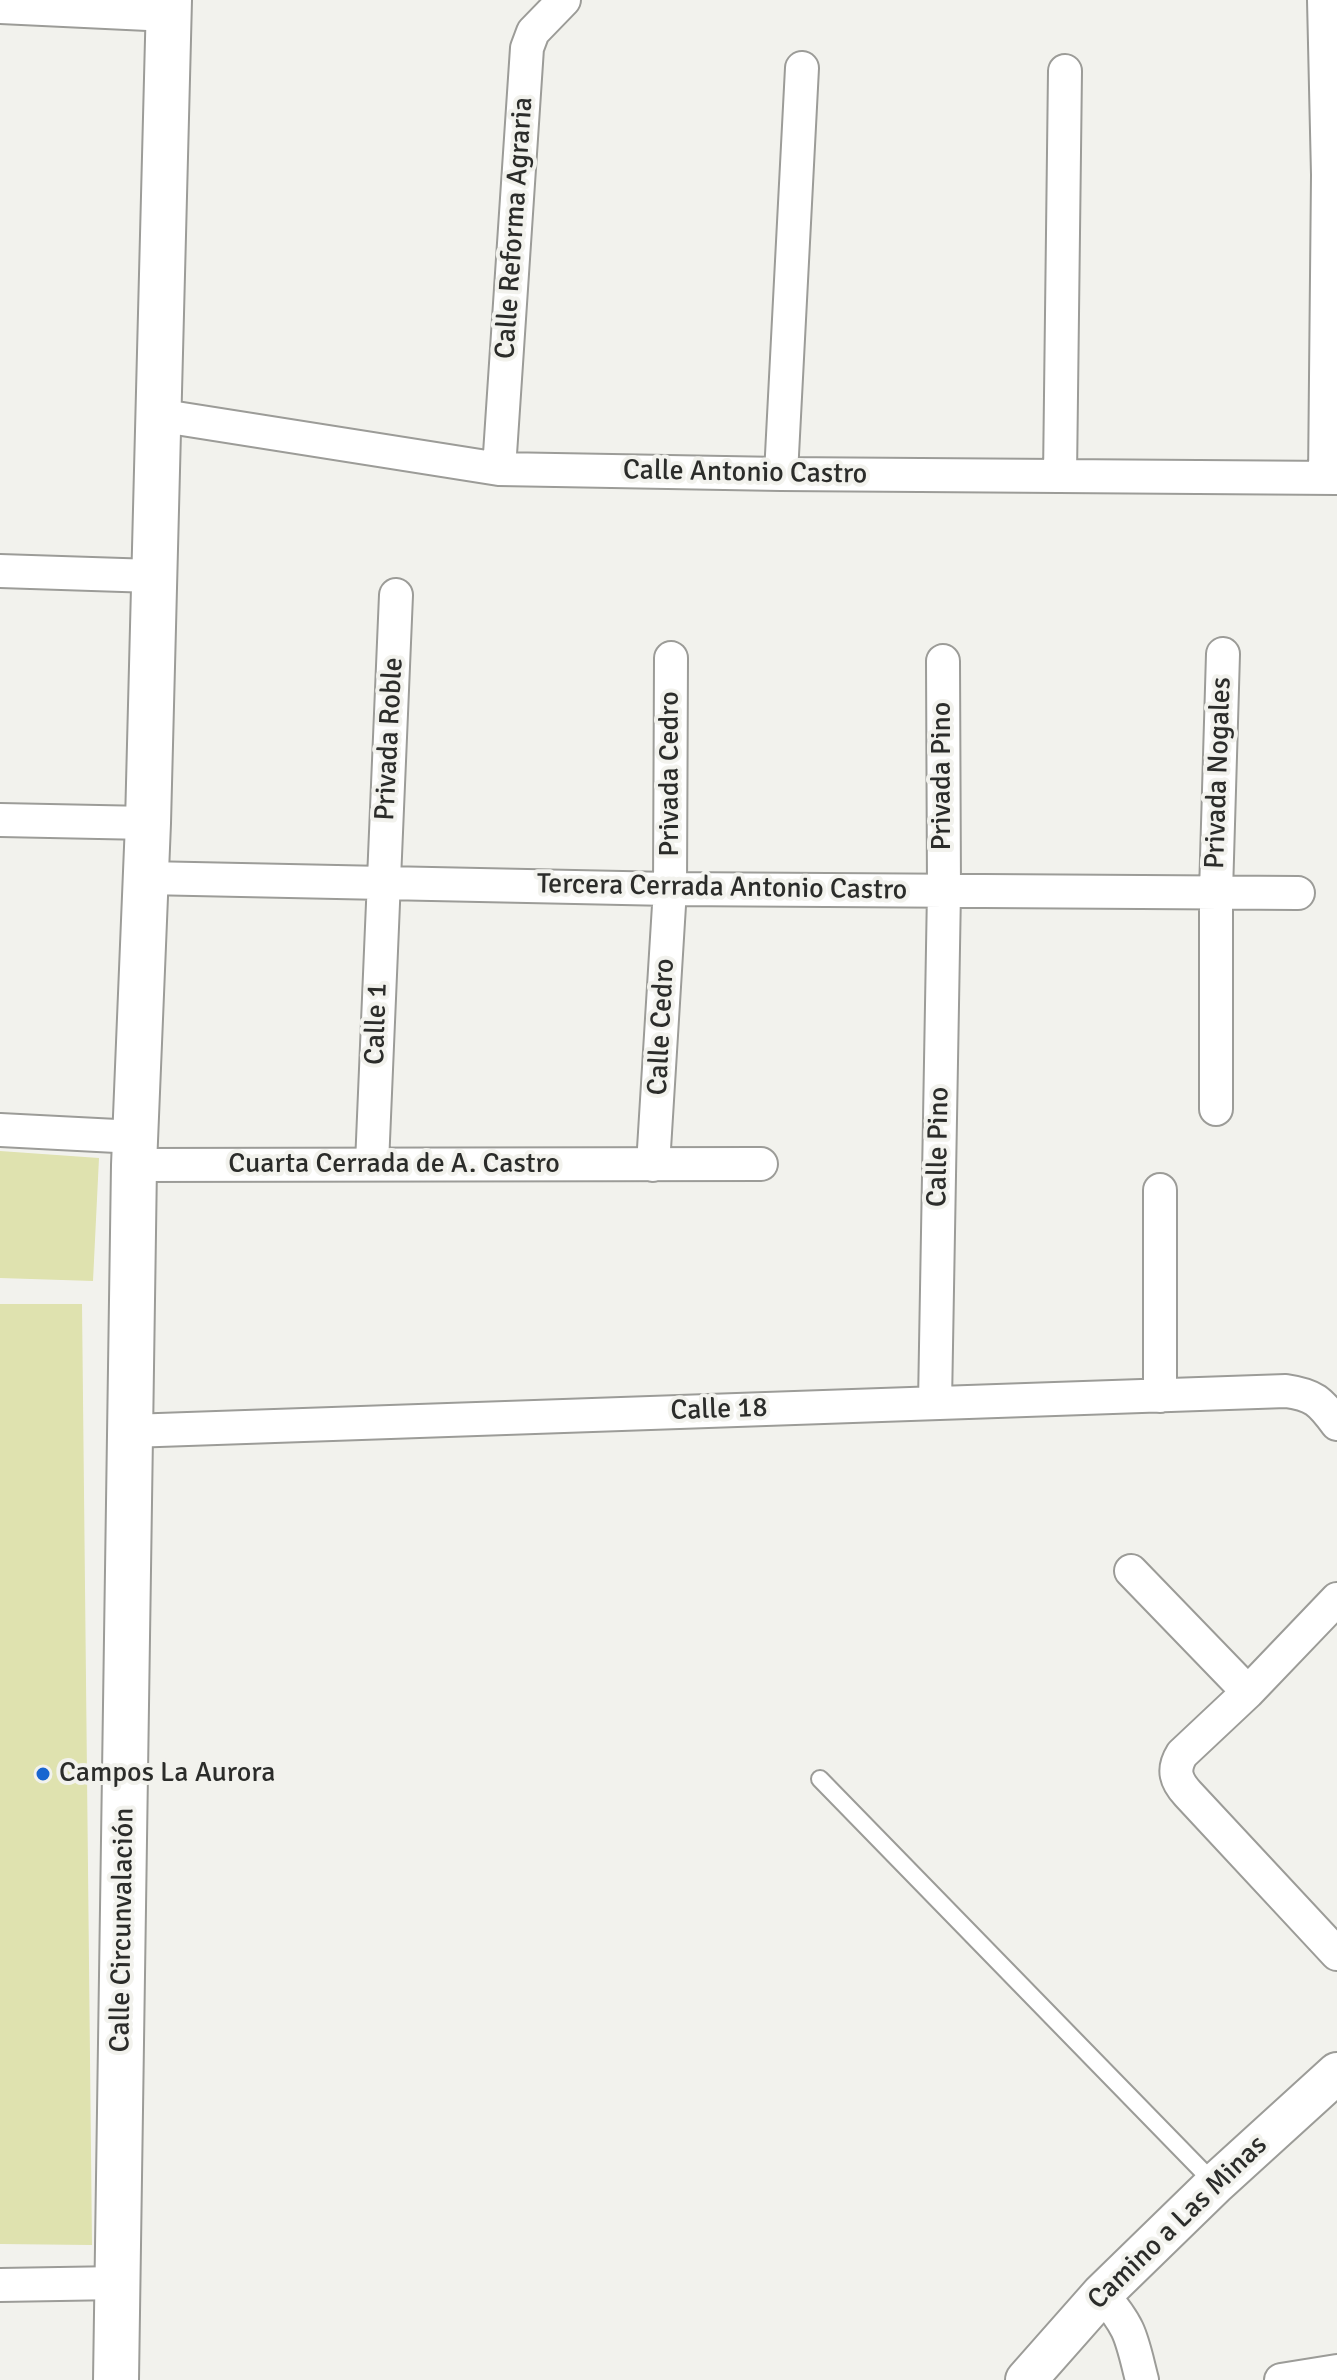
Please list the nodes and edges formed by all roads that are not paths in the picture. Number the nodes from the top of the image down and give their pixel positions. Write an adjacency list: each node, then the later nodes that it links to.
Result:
1 (564, 0): 9 (street, Calle Reforma Agraria)
2 (1324, 0): 7 (street)
3 (0, 7): 4 (street)
4 (169, 8): 8 (main road, Calle Circunvalación)
5 (802, 68): 10 (street)
6 (1065, 71): 11 (street)
7 (1332, 174): 12 (street)
8 (157, 415): 9 (street, Calle Antonio Castro); 14 (main road, Calle Circunvalación)
9 (499, 469): 10 (street, Calle Antonio Castro)
10 (781, 474): 11 (street, Calle Antonio Castro)
11 (1060, 476): 12 (street, Calle Antonio Castro)
12 (1331, 478)
13 (0, 571): 14 (street)
14 (153, 576): 20 (main road, Calle Circunvalación)
15 (396, 595): 22 (street, Privada Roble)
16 (1223, 654): 25 (street, Privada Nogales)
17 (671, 658): 23 (street, Privada Cedro)
18 (943, 661): 24 (street, Privada Pino)
19 (0, 820): 20 (street)
20 (148, 823): 21 (main road, Calle Circunvalación)
21 (146, 878): 22 (street, Tercera Cerrada Antonio Castro); 29 (main road, Calle Circunvalación)
22 (383, 883): 23 (street, Tercera Cerrada Antonio Castro); 30 (street, Calle 1)
23 (670, 889): 24 (street, Tercera Cerrada Antonio Castro); 32 (street, Calle Cedro)
24 (944, 891): 25 (street, Tercera Cerrada Antonio Castro); 35 (street, Calle Pino)
25 (1216, 892): 26 (street, Tercera Cerrada Antonio Castro); 27 (street, Privada Nogales)
26 (1298, 893)
27 (1216, 1109)
28 (0, 1130): 29 (street, Cuarta Cerrada de A. Castro)
29 (135, 1151): 30 (street, Cuarta Cerrada de A. Castro); 37 (main road, Calle Circunvalación)
30 (372, 1164): 32 (street, Cuarta Cerrada de A. Castro)
31 (761, 1164): 32 (street, Cuarta Cerrada de A. Castro)
32 (653, 1165)
33 (1160, 1190): 34 (street)
34 (1160, 1396): 35 (street, Calle 18); 36 (street, Calle 18)
35 (935, 1403): 37 (street, Calle 18)
36 (1337, 1424)
37 (130, 1431): 45 (main road, Calle Circunvalación)
38 (1131, 1571): 40 (street)
39 (1337, 1599): 40 (street)
40 (1248, 1692): 42 (street)
41 (820, 1779): 44 (lane)
42 (1337, 1954)
43 (1337, 2073): 44 (street, Camino a Las Minas)
44 (1215, 2184): 47 (street, Camino a Las Minas)
45 (119, 2283): 46 (street); 49 (main road, Calle Circunvalación)
46 (0, 2285)
47 (1102, 2294): 50 (street, Camino a Las Minas); 51 (street)
48 (1337, 2371): 52 (street)
49 (116, 2380)
50 (1026, 2380)
51 (1142, 2380)
52 (1281, 2380)

